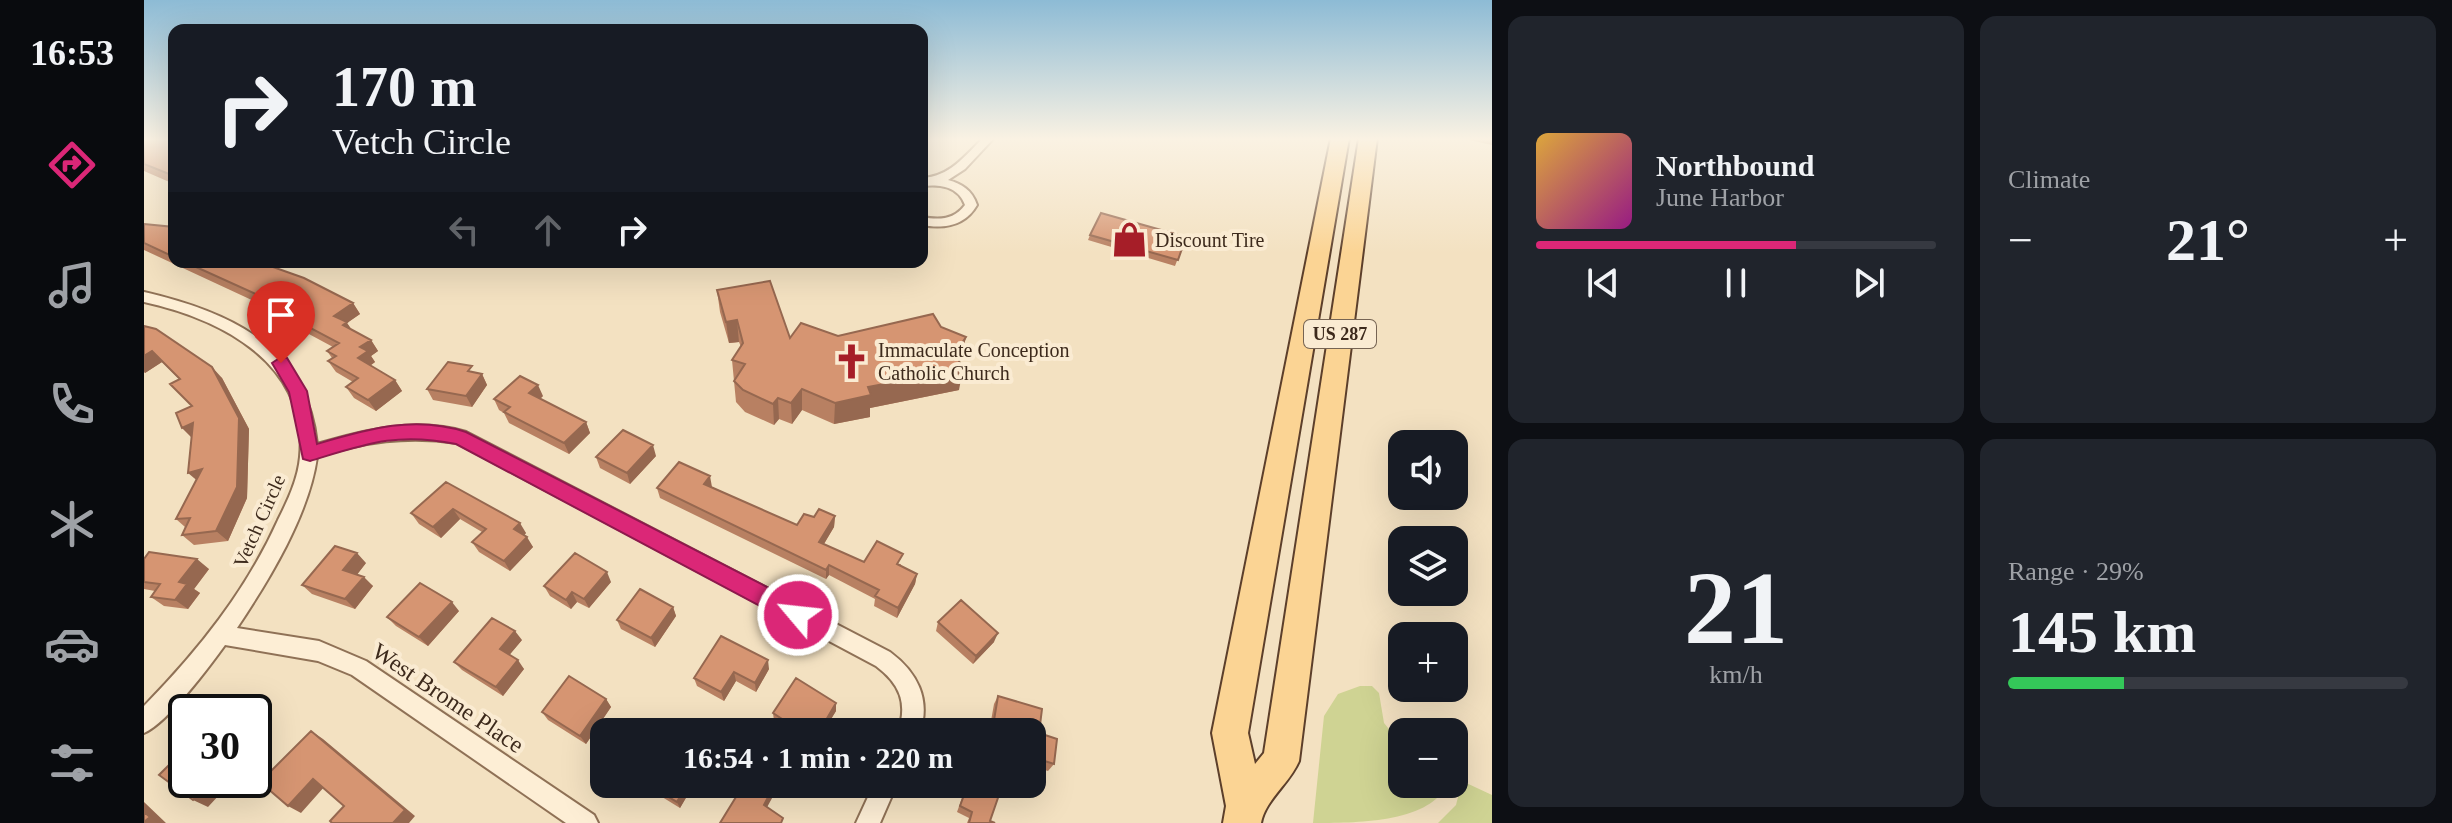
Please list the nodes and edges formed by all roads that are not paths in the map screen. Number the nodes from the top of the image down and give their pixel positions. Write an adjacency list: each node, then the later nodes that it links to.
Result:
1 (946, 176): 5 (street)
2 (966, 176): 7 (street)
3 (1333, 176): 15 (main road, US 287)
4 (1363, 176): 15 (main road, US 287)
5 (938, 181): 6 (street); 7 (street)
6 (928, 182)
7 (958, 187): 8 (street)
8 (928, 222)
9 (144, 297): 10 (street, Vetch Circle)
10 (310, 453): 11 (street, Vetch Circle); 12 (street)
11 (222, 635): 13 (street, Vetch Circle); 16 (street, West Brome Place)
12 (915, 718)
13 (144, 722)
14 (880, 798): 17 (street)
15 (1244, 815)
16 (586, 823)
17 (868, 823)

